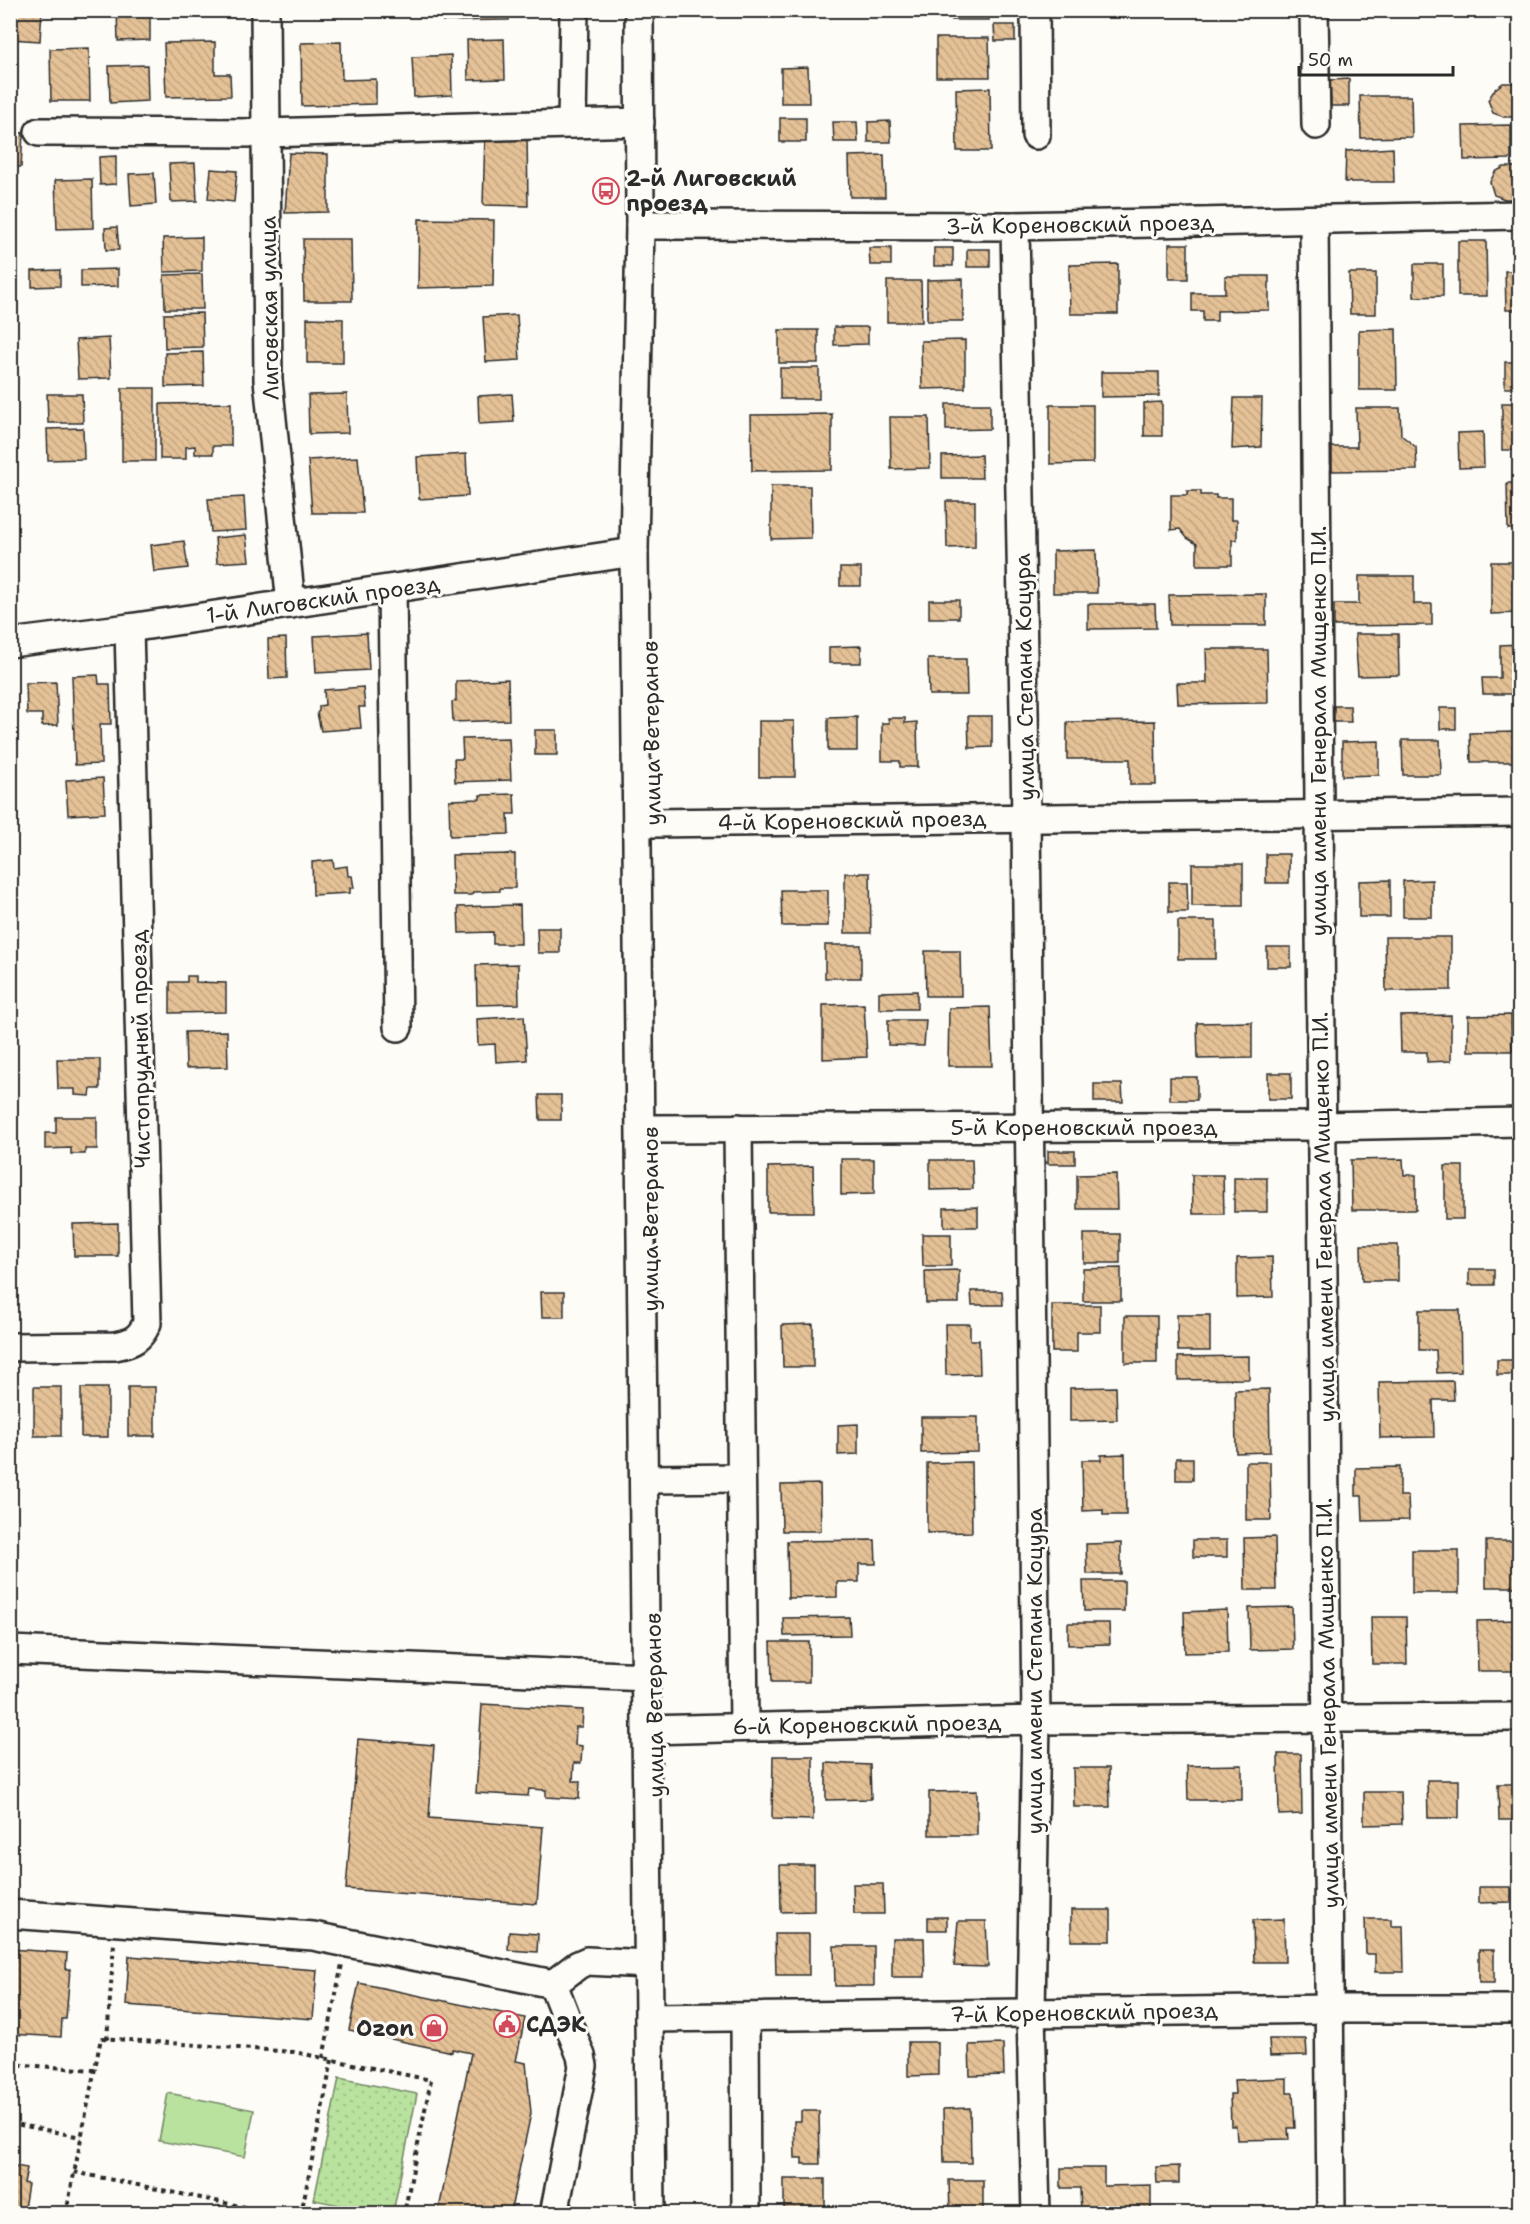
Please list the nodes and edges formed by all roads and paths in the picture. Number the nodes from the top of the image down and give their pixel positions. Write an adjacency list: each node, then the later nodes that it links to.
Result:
1 (265, 10): 10 (street, Лиговская улица)
2 (574, 10): 7 (street)
3 (639, 10): 6 (street, улица Ветеранов)
4 (1035, 10): 11 (street)
5 (1314, 10): 8 (street)
6 (640, 122): 7 (street); 14 (street, улица Ветеранов)
7 (572, 124): 10 (street)
8 (1316, 125)
9 (39, 132): 10 (street)
10 (266, 133): 18 (street, Лиговская улица)
11 (1036, 135)
12 (1520, 215): 13 (street, 3-й Кореновский проезд)
13 (1314, 220): 15 (street, 3-й Кореновский проезд); 22 (street, улица имени Генерала Мищенко П.И.)
14 (640, 225): 15 (street, 3-й Кореновский проезд); 16 (street, улица Ветеранов); 24 (street, улица Ветеранов)
15 (1015, 226): 23 (street, улица Степана Коцура)
16 (634, 552): 17 (street, 1-й Лиговский проезд); 35 (street, улица Ветеранов)
17 (392, 589): 18 (street, 1-й Лиговский проезд); 25 (street)
18 (291, 604): 19 (street, 1-й Лиговский проезд)
19 (129, 628): 20 (street, 1-й Лиговский проезд); 31 (street, Чистопрудный проезд)
20 (10, 643)
21 (1520, 812): 22 (street, 4-й Кореновский проезд)
22 (1318, 815): 23 (street, 4-й Кореновский проезд); 27 (street, улица имени Генерала Мищенко П.И.)
23 (1026, 818): 24 (street, 4-й Кореновский проезд); 29 (street, улица Степана Коцура)
24 (652, 823): 30 (street, улица Ветеранов)
25 (398, 1027)
26 (1520, 1122): 27 (street, 5-й Кореновский проезд)
27 (1323, 1126): 29 (street, 5-й Кореновский проезд); 37 (street, улица имени Генерала Мищенко П.И.)
28 (738, 1128): 29 (street, 5-й Кореновский проезд); 30 (street, 5-й Кореновский проезд); 32 (street)
29 (1029, 1128): 38 (street, улица имени Степана Коцура)
30 (649, 1129): 33 (street, улица Ветеранов)
31 (10, 1347)
32 (741, 1478): 33 (street); 39 (street)
33 (651, 1479): 40 (street, улица Ветеранов)
34 (10, 1650): 35 (street)
35 (647, 1677): 40 (street, улица Ветеранов)
36 (1520, 1717): 37 (street, 6-й Кореновский проезд)
37 (1327, 1719): 38 (street, 6-й Кореновский проезд); 46 (street, улица имени Генерала Мищенко П.И.)
38 (1036, 1720): 39 (street, 6-й Кореновский проезд); 48 (street, улица имени Степана Коцура)
39 (744, 1727): 40 (street, 6-й Кореновский проезд)
40 (651, 1730): 44 (street, улица Ветеранов); 49 (street, улица Ветеранов)
41 (10, 1914): 42 (street)
42 (116, 1922): 43 (street); 51 (path)
43 (346, 1942): 45 (street); 52 (path)
44 (648, 1964): 45 (street); 49 (street, улица Ветеранов)
45 (553, 1984): 63 (street)
46 (1330, 2008): 47 (street, 7-й Кореновский проезд); 48 (street, 7-й Кореновский проезд); 68 (street, улица имени Генерала Мищенко П.И.)
47 (1520, 2009)
48 (1030, 2013): 50 (street, 7-й Кореновский проезд); 67 (street, улица имени Степана Коцура)
49 (653, 2018): 50 (street, 7-й Кореновский проезд); 64 (street, улица Ветеранов); 65 (street, улица Ветеранов)
50 (746, 2018): 66 (street)
51 (107, 2039): 52 (path); 55 (path)
52 (323, 2058): 53 (path)
53 (332, 2060): 61 (path); 62 (path)
54 (10, 2064): 55 (path)
55 (94, 2070): 57 (path)
56 (10, 2123): 57 (path)
57 (81, 2137): 58 (path)
58 (74, 2172): 59 (path); 60 (path)
59 (66, 2214)
60 (279, 2214)
61 (301, 2214)
62 (405, 2214)
63 (554, 2214)
64 (651, 2214)
65 (662, 2214)
66 (746, 2214)
67 (1036, 2214)
68 (1331, 2214)

